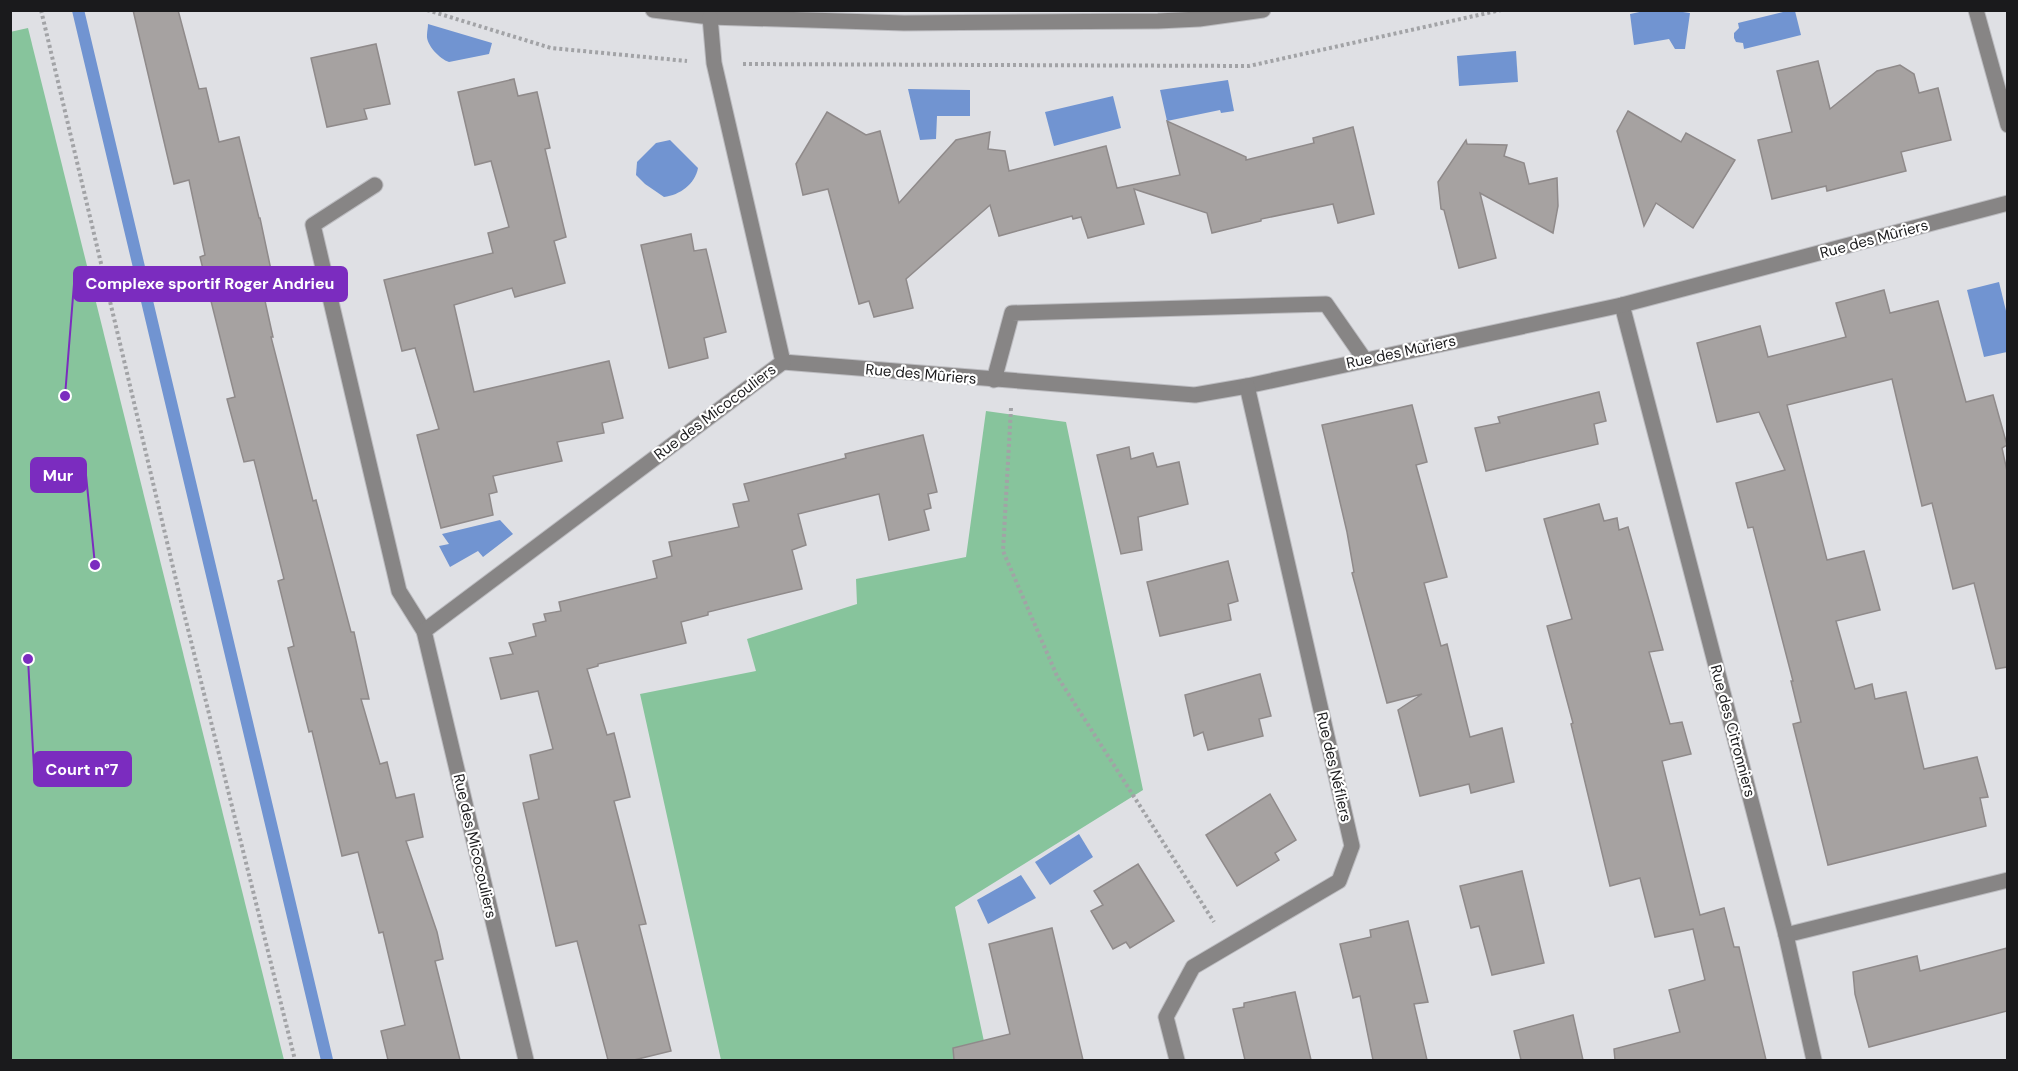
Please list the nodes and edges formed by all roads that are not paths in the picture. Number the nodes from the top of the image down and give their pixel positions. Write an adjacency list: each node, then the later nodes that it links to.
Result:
1 (653, 10): 4 (street)
2 (1263, 10): 4 (street)
3 (1976, 10): 5 (street)
4 (710, 17): 10 (street, Rue des Micocouliers)
5 (2007, 125)
6 (375, 185): 13 (street, Rue des Micocouliers)
7 (2007, 203): 8 (street, Rue des Mûriers)
8 (1622, 305): 9 (street, Rue des Mûriers); 15 (street, Rue des Citronniers)
9 (1365, 360): 11 (street); 12 (street, Rue des Mûriers)
10 (783, 362): 11 (street, Rue des Mûriers); 13 (street, Rue des Micocouliers)
11 (994, 380): 12 (street, Rue des Mûriers)
12 (1247, 386): 17 (street, Rue des Néfliers)
13 (424, 631): 16 (street, Rue des Micocouliers)
14 (2007, 880): 15 (street)
15 (1786, 935): 18 (street, Rue des Citronniers)
16 (526, 1060)
17 (1177, 1060)
18 (1814, 1060)

